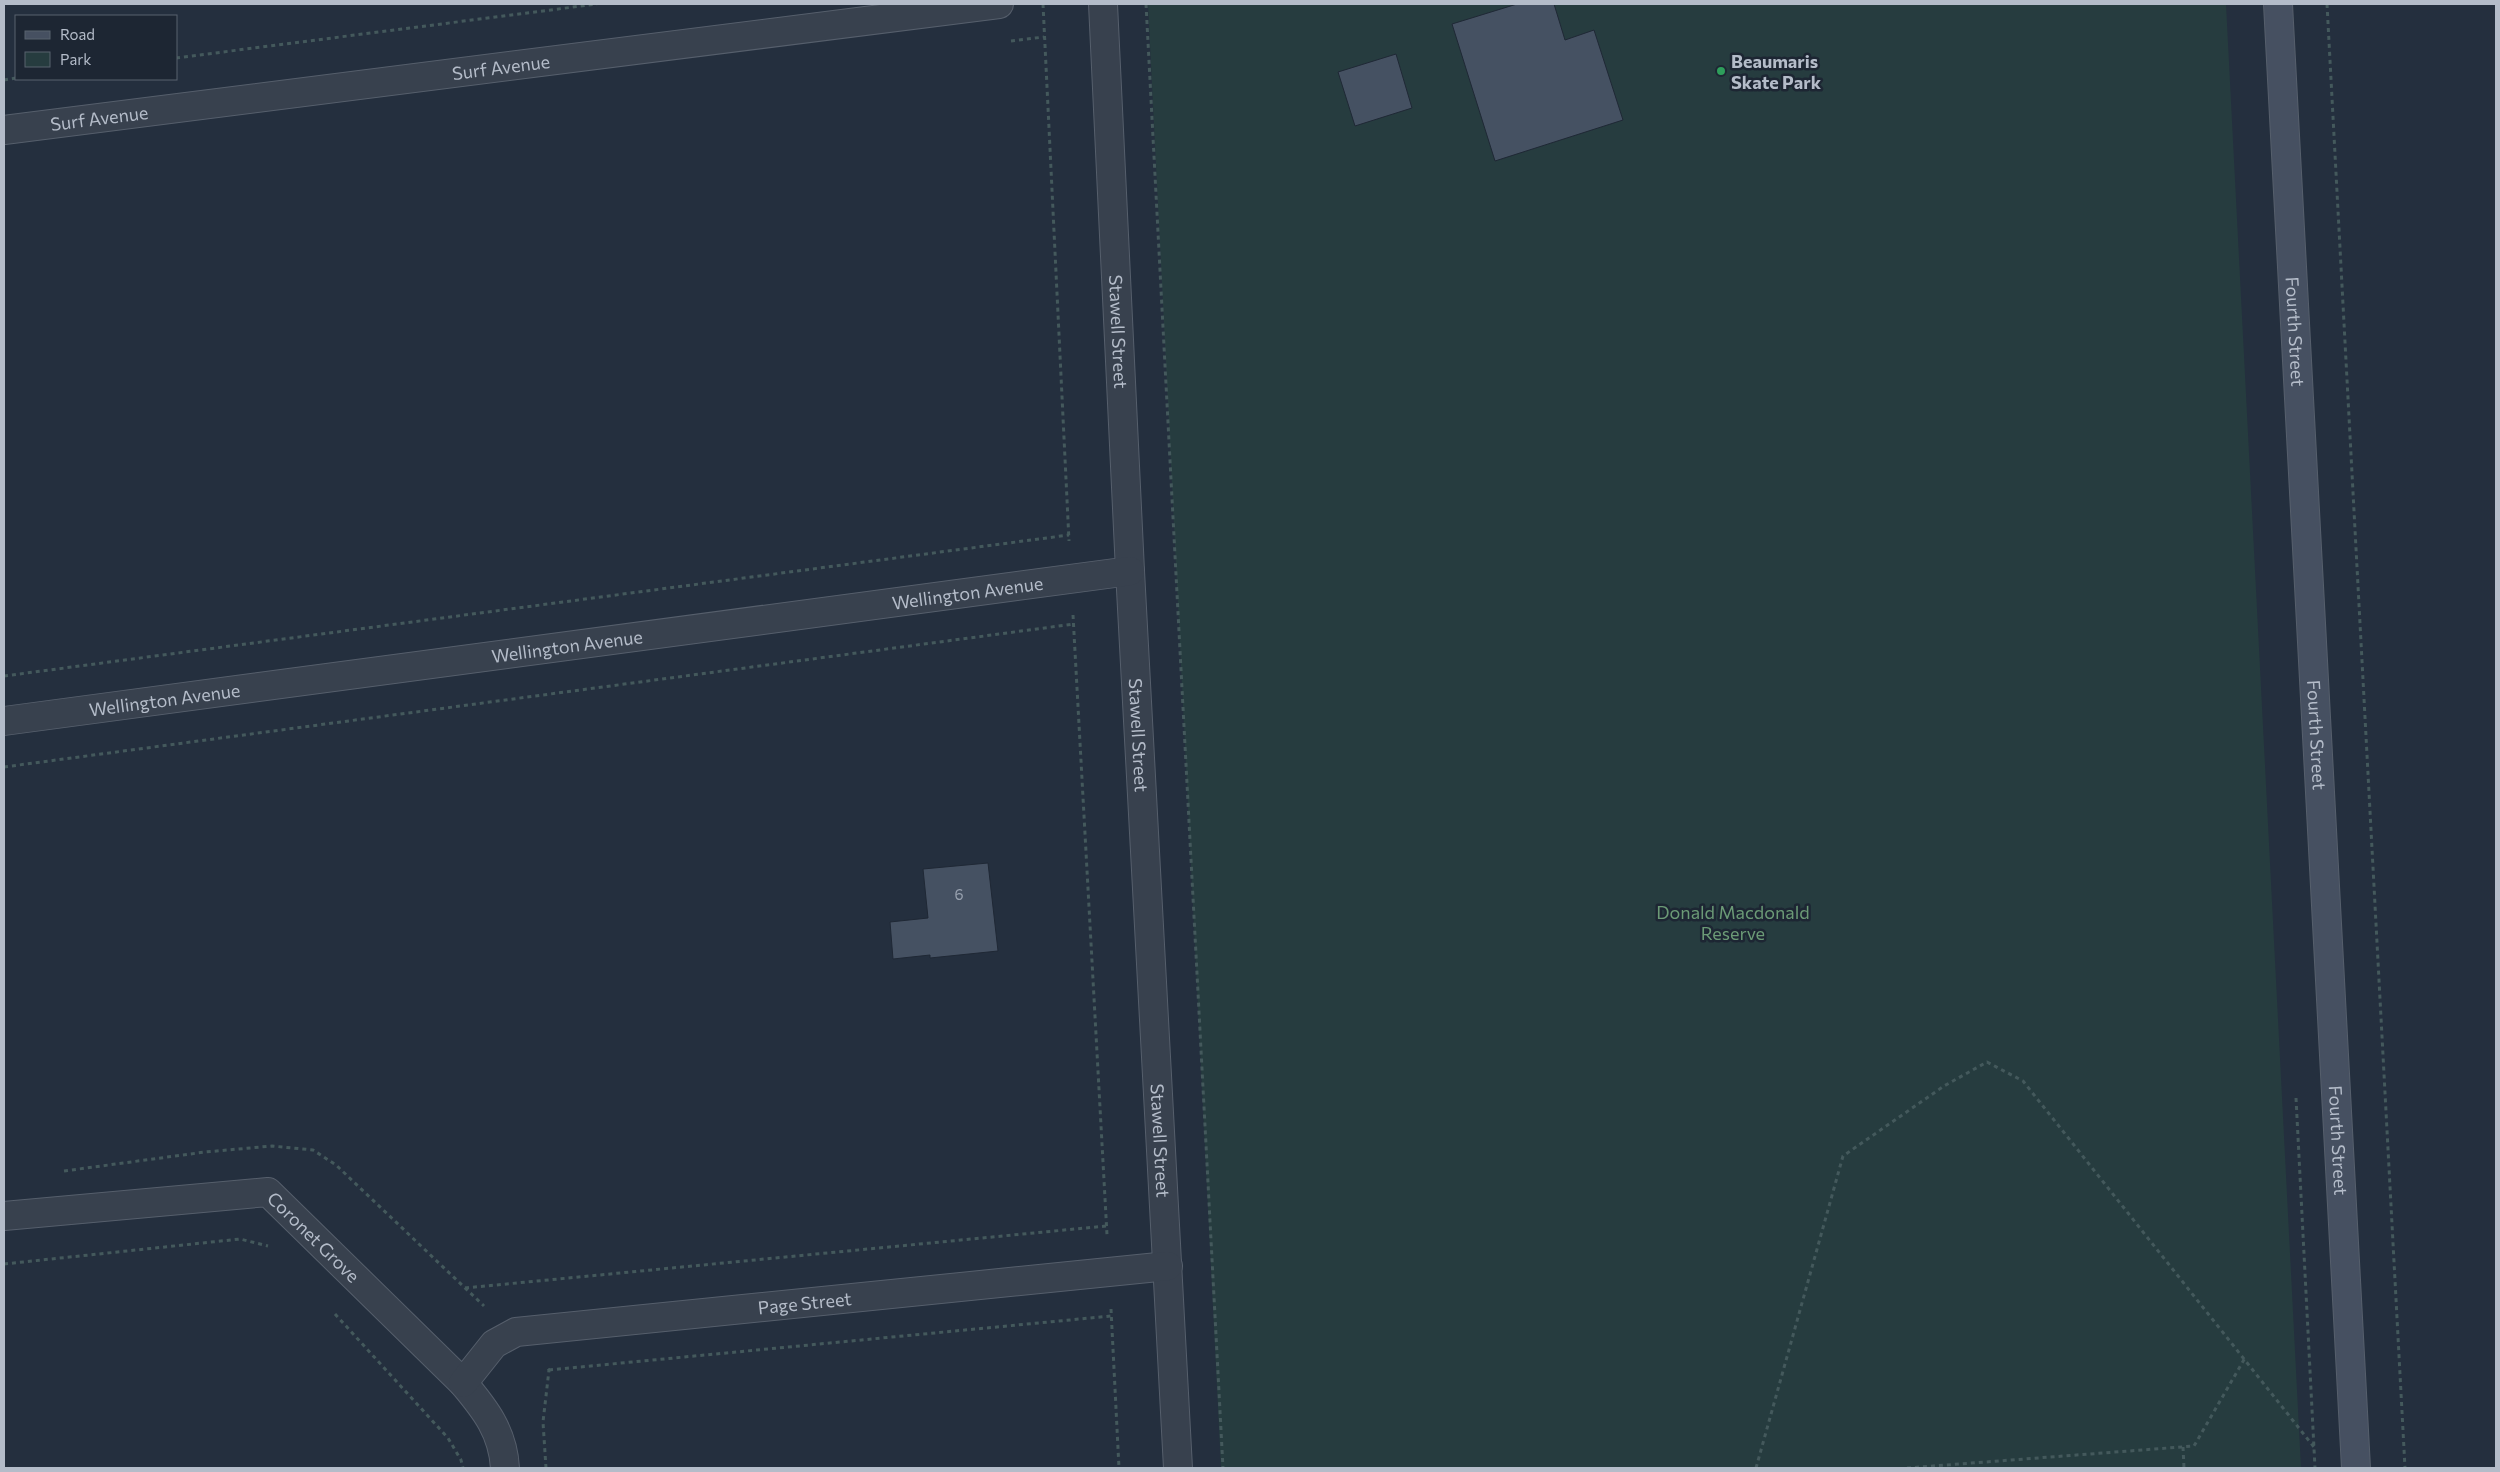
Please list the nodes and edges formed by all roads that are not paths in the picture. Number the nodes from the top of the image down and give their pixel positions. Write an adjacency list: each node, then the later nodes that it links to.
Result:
1 (999, 4): 4 (street, Surf Avenue)
2 (1104, 4): 5 (street, Stawell Street)
3 (2278, 4): 12 (street, Fourth Street)
4 (4, 130)
5 (1130, 571): 6 (street, Wellington Avenue); 8 (street, Stawell Street)
6 (4, 721)
7 (4, 1216): 9 (street, Coronet Grove)
8 (1168, 1266): 9 (street, Page Street); 11 (street, Stawell Street)
9 (462, 1383): 10 (street, Coronet Grove)
10 (505, 1468)
11 (1178, 1468)
12 (2356, 1468)

